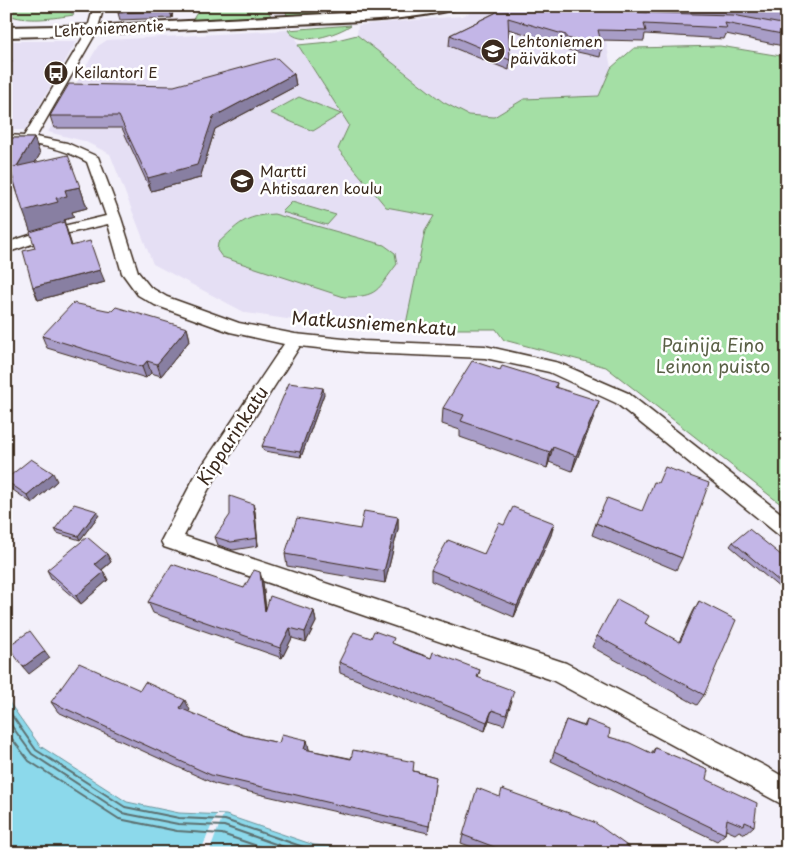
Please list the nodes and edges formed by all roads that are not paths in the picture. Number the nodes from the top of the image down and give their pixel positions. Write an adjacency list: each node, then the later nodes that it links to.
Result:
1 (99, 6): 3 (street)
2 (450, 6): 3 (street, Lehtoniementie)
3 (92, 31): 4 (street, Lehtoniementie); 6 (street)
4 (6, 32)
5 (6, 139): 6 (street, Matkusniemenkatu)
6 (28, 139): 7 (street, Matkusniemenkatu)
7 (114, 218): 8 (street); 9 (street, Matkusniemenkatu)
8 (6, 248)
9 (295, 340): 10 (street, Matkusniemenkatu); 11 (street, Kipparinkatu)
10 (787, 530)
11 (787, 794)

